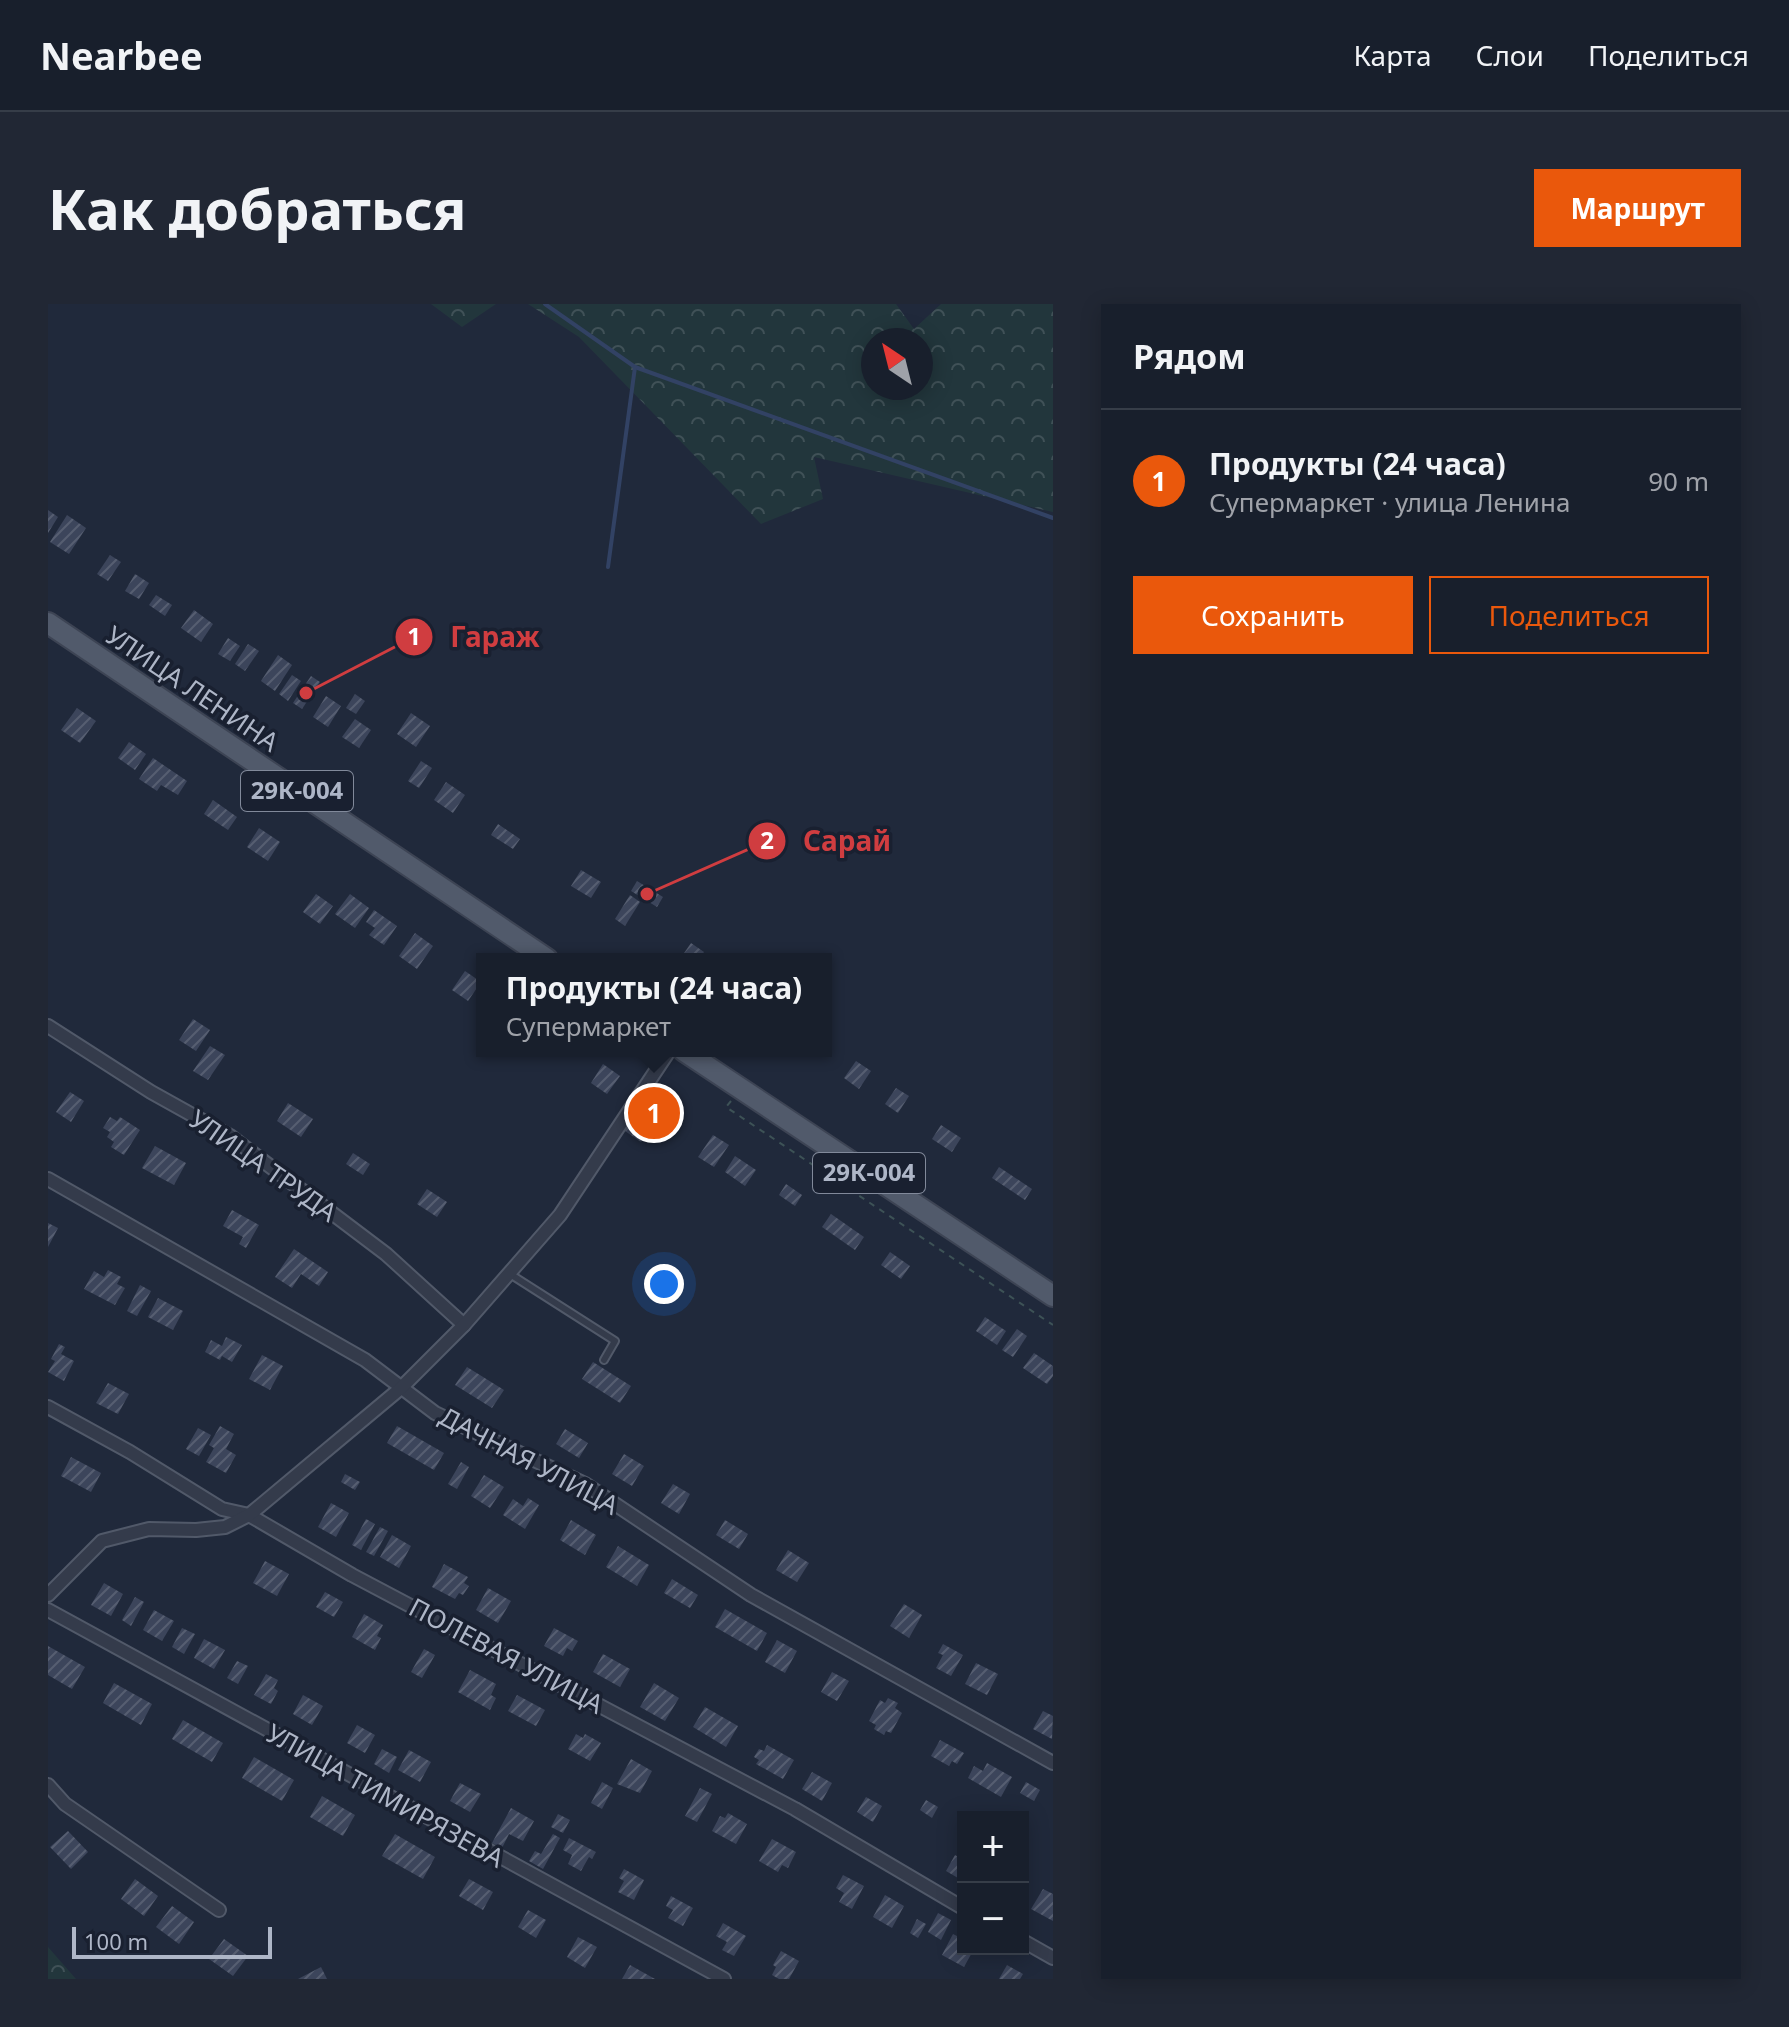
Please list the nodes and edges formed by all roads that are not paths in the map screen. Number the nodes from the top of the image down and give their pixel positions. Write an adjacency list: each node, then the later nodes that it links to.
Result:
1 (48, 623): 2 (main road, УЛИЦА ЛЕНИНА / 29К-004)
2 (538, 953)
3 (48, 1026): 9 (street, УЛИЦА ТРУДА)
4 (665, 1057): 7 (street)
5 (693, 1057): 8 (main road, 29К-004)
6 (48, 1179): 11 (street, ДАЧНАЯ УЛИЦА)
7 (510, 1274): 9 (street); 10 (lane)
8 (1053, 1296)
9 (464, 1325): 11 (street)
10 (604, 1360)
11 (401, 1388): 13 (street); 16 (street, ДАЧНАЯ УЛИЦА)
12 (48, 1407): 13 (street, ПОЛЕВАЯ УЛИЦА)
13 (249, 1515): 14 (street); 18 (street, ПОЛЕВАЯ УЛИЦА)
14 (48, 1595)
15 (48, 1610): 22 (street, УЛИЦА ТИМИРЯЗЕВА)
16 (1053, 1763)
17 (48, 1785): 19 (street)
18 (957, 1904)
19 (219, 1910)
20 (1029, 1944): 21 (street)
21 (1053, 1958)
22 (724, 1979)

